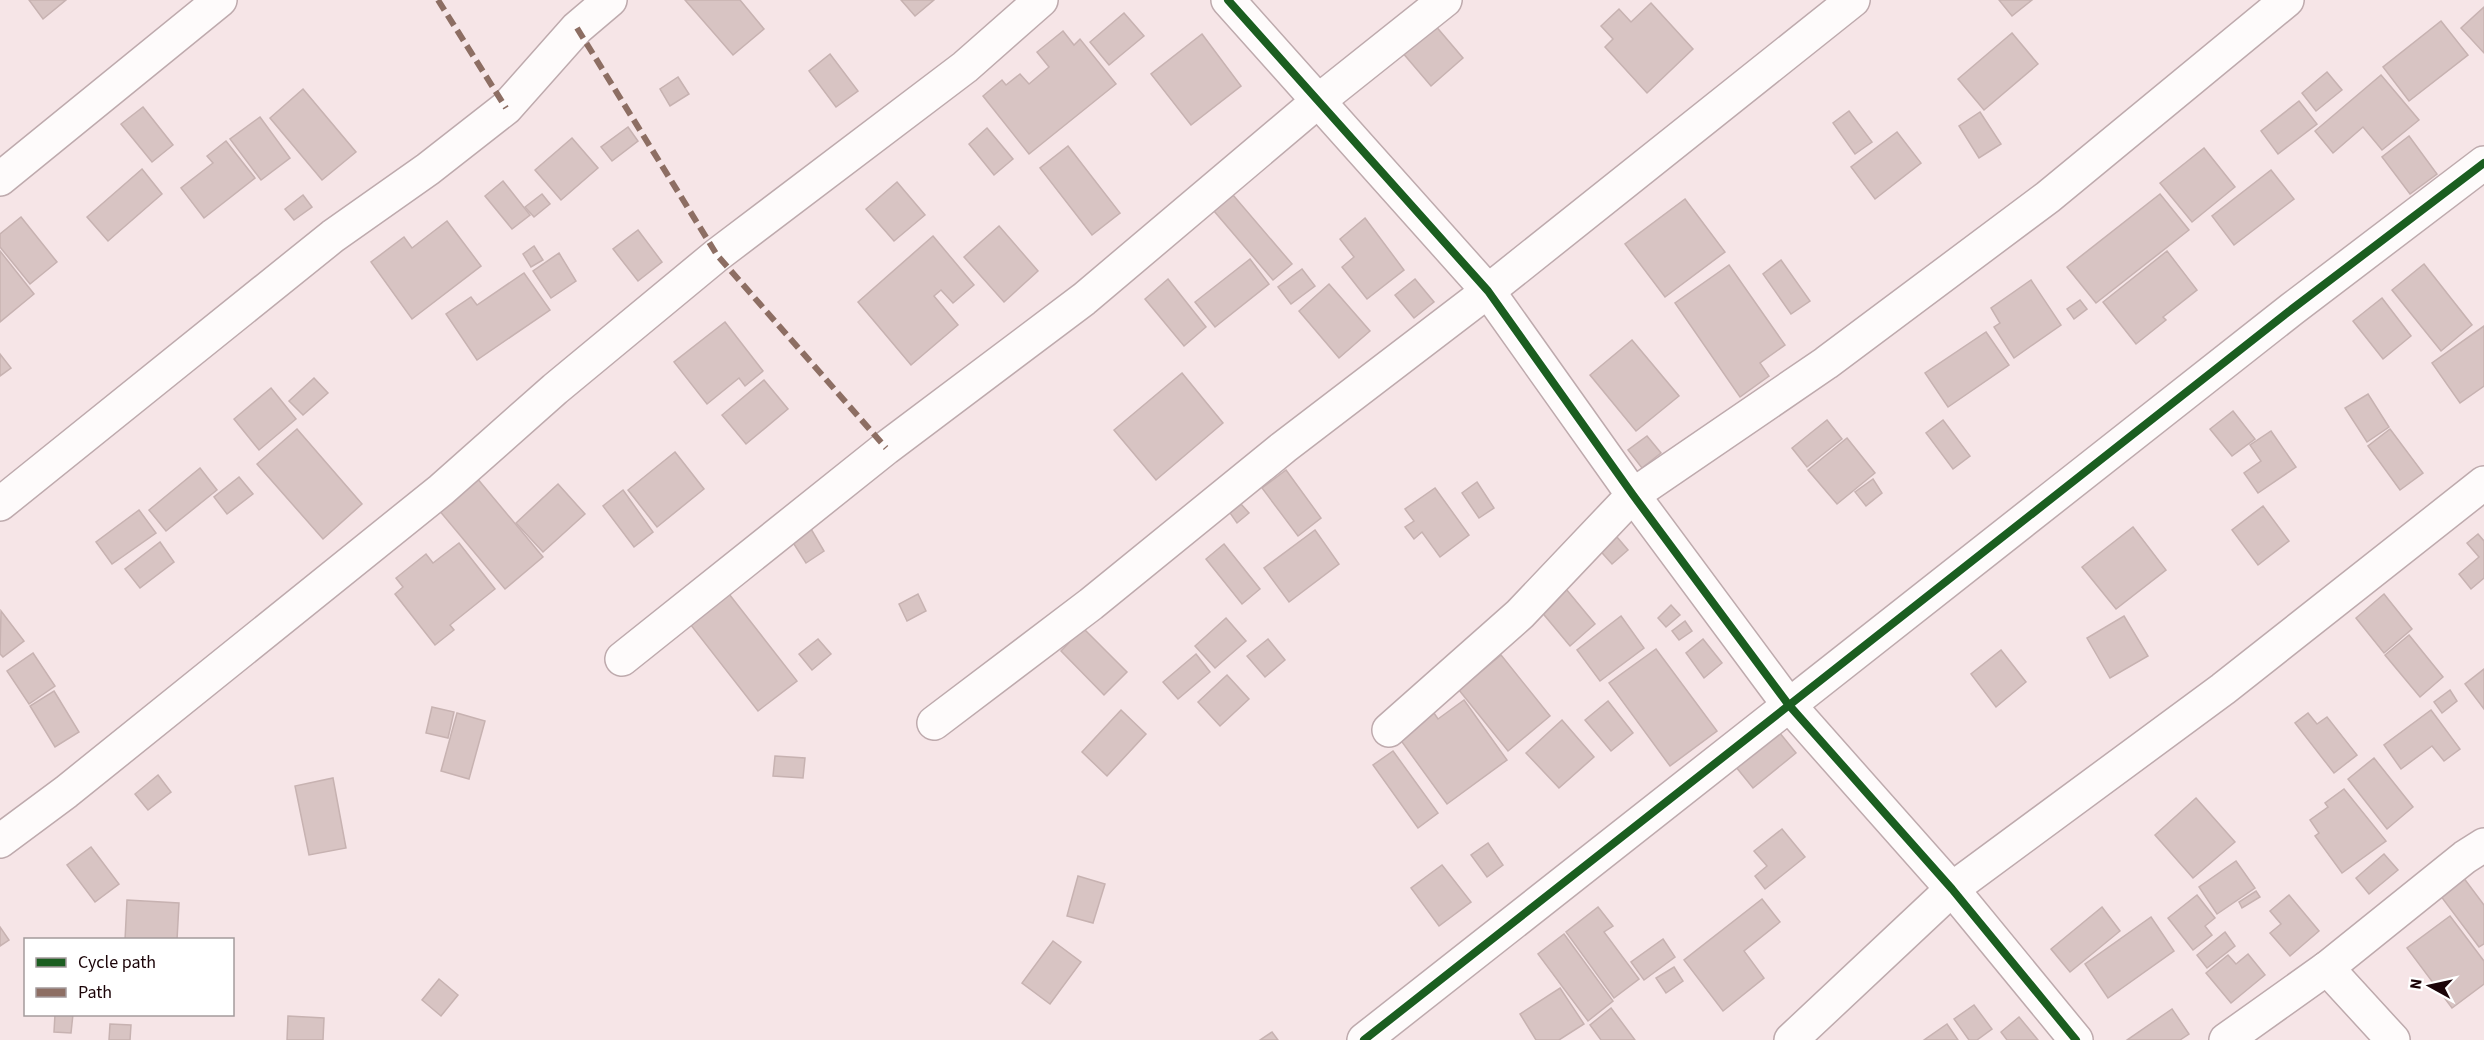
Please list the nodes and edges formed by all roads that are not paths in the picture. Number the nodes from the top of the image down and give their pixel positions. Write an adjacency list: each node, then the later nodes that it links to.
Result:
1 (220, 0): 10 (street)
2 (610, 0): 14 (street)
3 (1041, 0): 19 (street)
4 (1228, 0): 8 (street)
5 (1444, 0): 8 (street)
6 (1853, 0): 11 (street)
7 (2287, 0): 13 (street)
8 (1317, 102): 11 (street); 15 (street)
9 (2484, 163): 16 (street)
10 (0, 179)
11 (1488, 291): 13 (street); 17 (street)
12 (2484, 483): 21 (street)
13 (1633, 495): 16 (street); 18 (street)
14 (0, 504)
15 (622, 659)
16 (1788, 704): 21 (street); 23 (street)
17 (934, 723)
18 (1389, 730)
19 (0, 841)
20 (2484, 845): 22 (street)
21 (1952, 889): 24 (street); 25 (street)
22 (2327, 968): 26 (street); 27 (street)
23 (1365, 1040)
24 (1791, 1040)
25 (2076, 1040)
26 (2226, 1040)
27 (2393, 1040)

